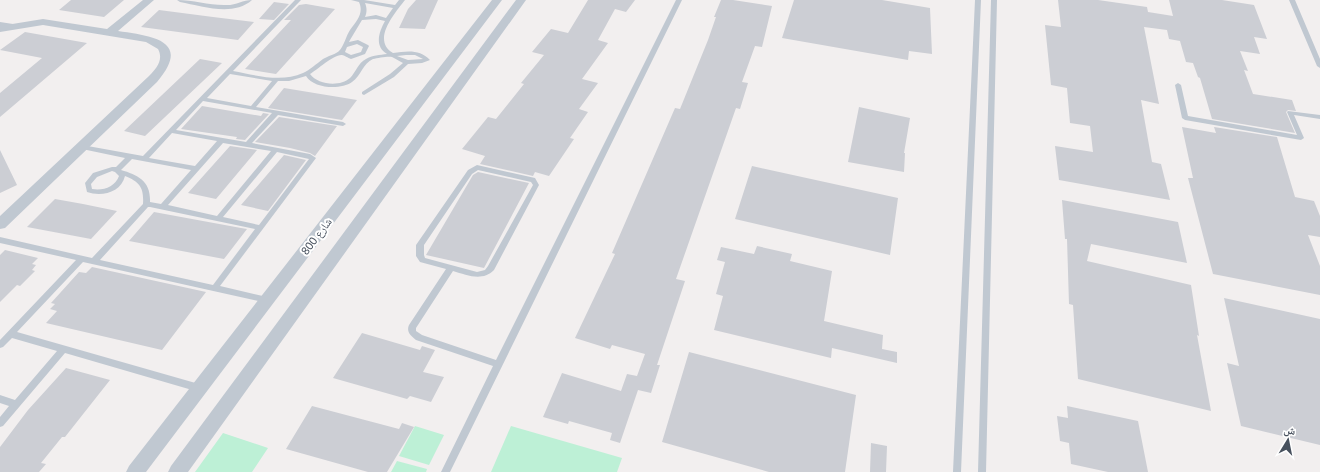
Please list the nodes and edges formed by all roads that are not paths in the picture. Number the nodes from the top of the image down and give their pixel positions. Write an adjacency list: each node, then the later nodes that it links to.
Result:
1 (149, 0): 20 (street)
2 (180, 0): 3 (lane)
3 (250, 0)
4 (298, 0): 27 (lane)
5 (354, 0): 13 (lane)
6 (402, 0): 14 (lane)
7 (497, 0): 31 (street, شارع 800)
8 (521, 0): 33 (street)
9 (679, 0): 62 (lane)
10 (978, 0): 70 (lane)
11 (994, 0): 71 (lane)
12 (1292, 0): 26 (lane)
13 (361, 1): 14 (lane); 15 (lane)
14 (397, 7): 16 (lane)
15 (361, 19): 16 (lane); 21 (lane)
16 (387, 20): 24 (lane)
17 (0, 24): 18 (lane)
18 (13, 26): 19 (street); 20 (street)
19 (0, 29)
20 (110, 32): 42 (street)
21 (346, 46): 22 (lane); 23 (lane)
22 (366, 51): 23 (lane); 24 (lane)
23 (342, 53): 28 (lane)
24 (393, 55): 25 (lane); 25 (lane); 28 (lane)
25 (406, 63): 32 (lane)
26 (1320, 66)
27 (228, 72): 29 (lane); 34 (lane)
28 (307, 73): 29 (lane)
29 (276, 80): 35 (lane)
30 (1178, 85): 37 (lane)
31 (427, 90): 33 (street); 58 (street, شارع 800)
32 (364, 93)
33 (451, 96): 68 (street)
34 (202, 99): 35 (lane); 39 (lane)
35 (252, 108): 36 (lane)
36 (277, 112): 38 (lane); 41 (lane)
37 (1320, 117)
38 (343, 124)
39 (171, 131): 40 (lane); 45 (lane)
40 (222, 140): 41 (lane); 46 (lane)
41 (247, 144): 43 (lane)
42 (82, 147): 44 (lane); 51 (street)
43 (276, 150): 50 (lane); 52 (lane)
44 (130, 156): 45 (lane); 47 (lane)
45 (144, 159): 46 (lane)
46 (196, 169): 49 (lane)
47 (119, 171): 47 (lane); 48 (lane)
48 (146, 205): 49 (lane); 55 (lane)
49 (162, 207): 50 (lane)
50 (218, 219): 52 (lane)
51 (0, 224)
52 (261, 228): 57 (lane)
53 (0, 240): 54 (lane)
54 (82, 258): 55 (lane); 59 (lane)
55 (94, 261): 57 (lane)
56 (451, 268): 56 (lane); 62 (lane)
57 (214, 288): 58 (lane)
58 (267, 300): 63 (street, شارع 800)
59 (11, 334): 60 (lane); 61 (lane)
60 (0, 345)
61 (63, 349): 63 (lane); 65 (lane)
62 (498, 364): 69 (lane)
63 (199, 388): 67 (street, شارع 800)
64 (0, 399): 65 (lane)
65 (16, 404): 66 (lane)
66 (0, 423)
67 (135, 472)
68 (177, 472)
69 (445, 472)
70 (957, 472)
71 (982, 472)

